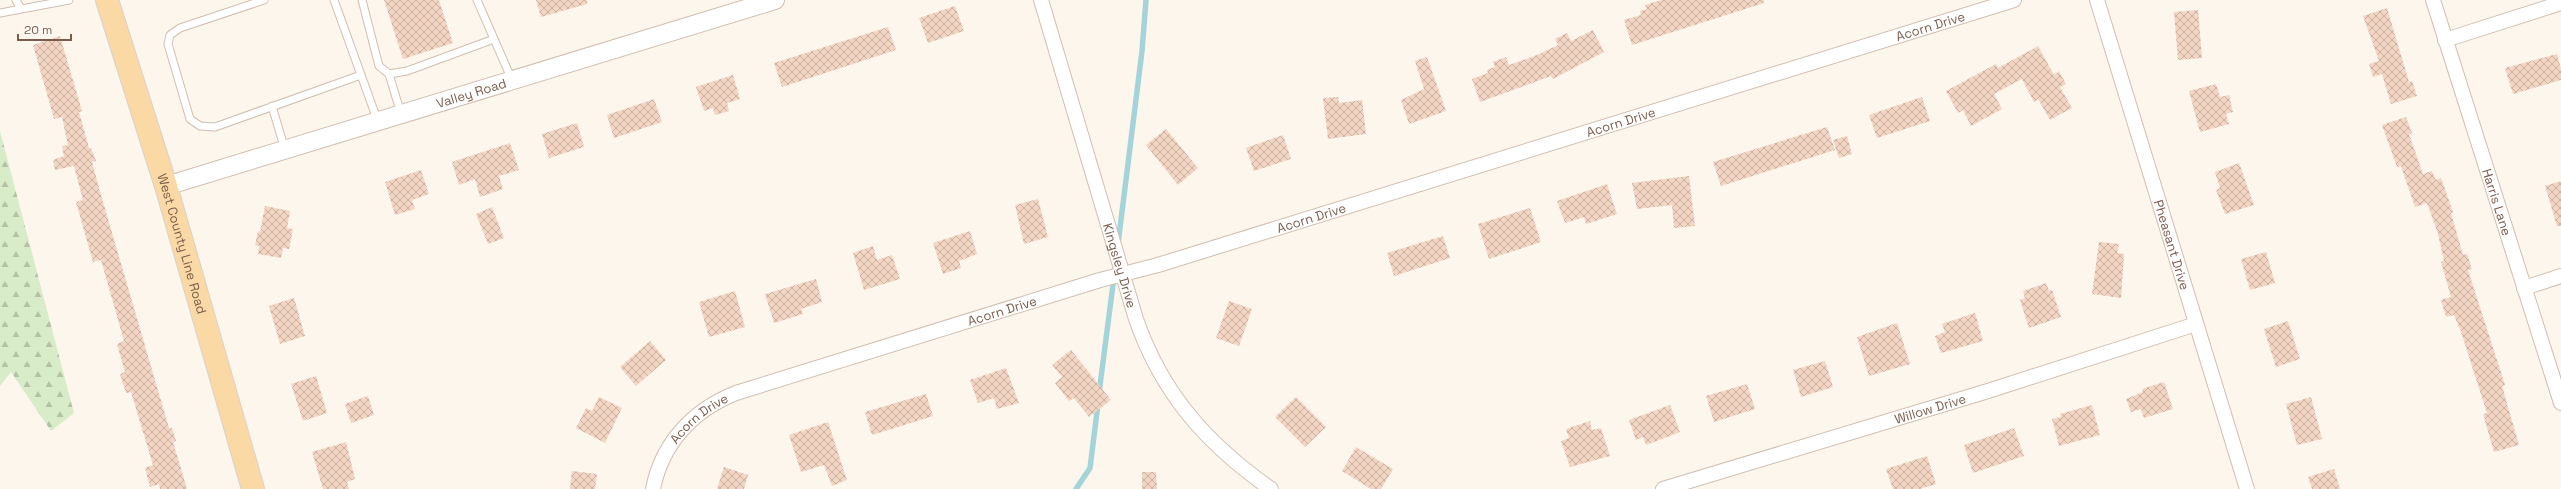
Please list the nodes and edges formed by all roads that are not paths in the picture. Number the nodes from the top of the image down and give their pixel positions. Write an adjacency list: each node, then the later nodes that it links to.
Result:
1 (16, 0): 14 (lane)
2 (69, 0): 14 (lane)
3 (107, 0): 25 (main road, West County Line Road)
4 (264, 0): 21 (lane)
5 (334, 0): 19 (lane)
6 (362, 0): 18 (lane)
7 (477, 0): 16 (lane)
8 (775, 0): 20 (street, Valley Road)
9 (1041, 0): 26 (street, Kingsley Drive)
10 (2014, 0): 26 (street, Acorn Drive)
11 (2097, 0): 29 (street, Pheasant Drive)
12 (2433, 0): 17 (street, Harris Lane)
13 (2561, 3): 17 (street)
14 (21, 9): 15 (lane)
15 (0, 13)
16 (494, 40): 18 (lane); 20 (lane)
17 (2445, 40): 28 (street, Harris Lane)
18 (388, 74): 22 (lane)
19 (361, 75): 21 (lane); 23 (lane)
20 (512, 80): 22 (street, Valley Road)
21 (272, 106): 24 (lane)
22 (400, 114): 23 (street, Valley Road)
23 (378, 122): 24 (street, Valley Road)
24 (285, 150): 25 (street, Valley Road)
25 (166, 186): 32 (main road, West County Line Road)
26 (1122, 273): 31 (street, Kingsley Drive); 33 (street, Acorn Drive)
27 (2561, 276): 28 (street)
28 (2524, 288): 30 (street, Harris Lane)
29 (2196, 324): 34 (street, Willow Drive); 35 (street, Pheasant Drive)
30 (2561, 403)
31 (1267, 488)
32 (253, 489)
33 (653, 489)
34 (1663, 489)
35 (2247, 489)

